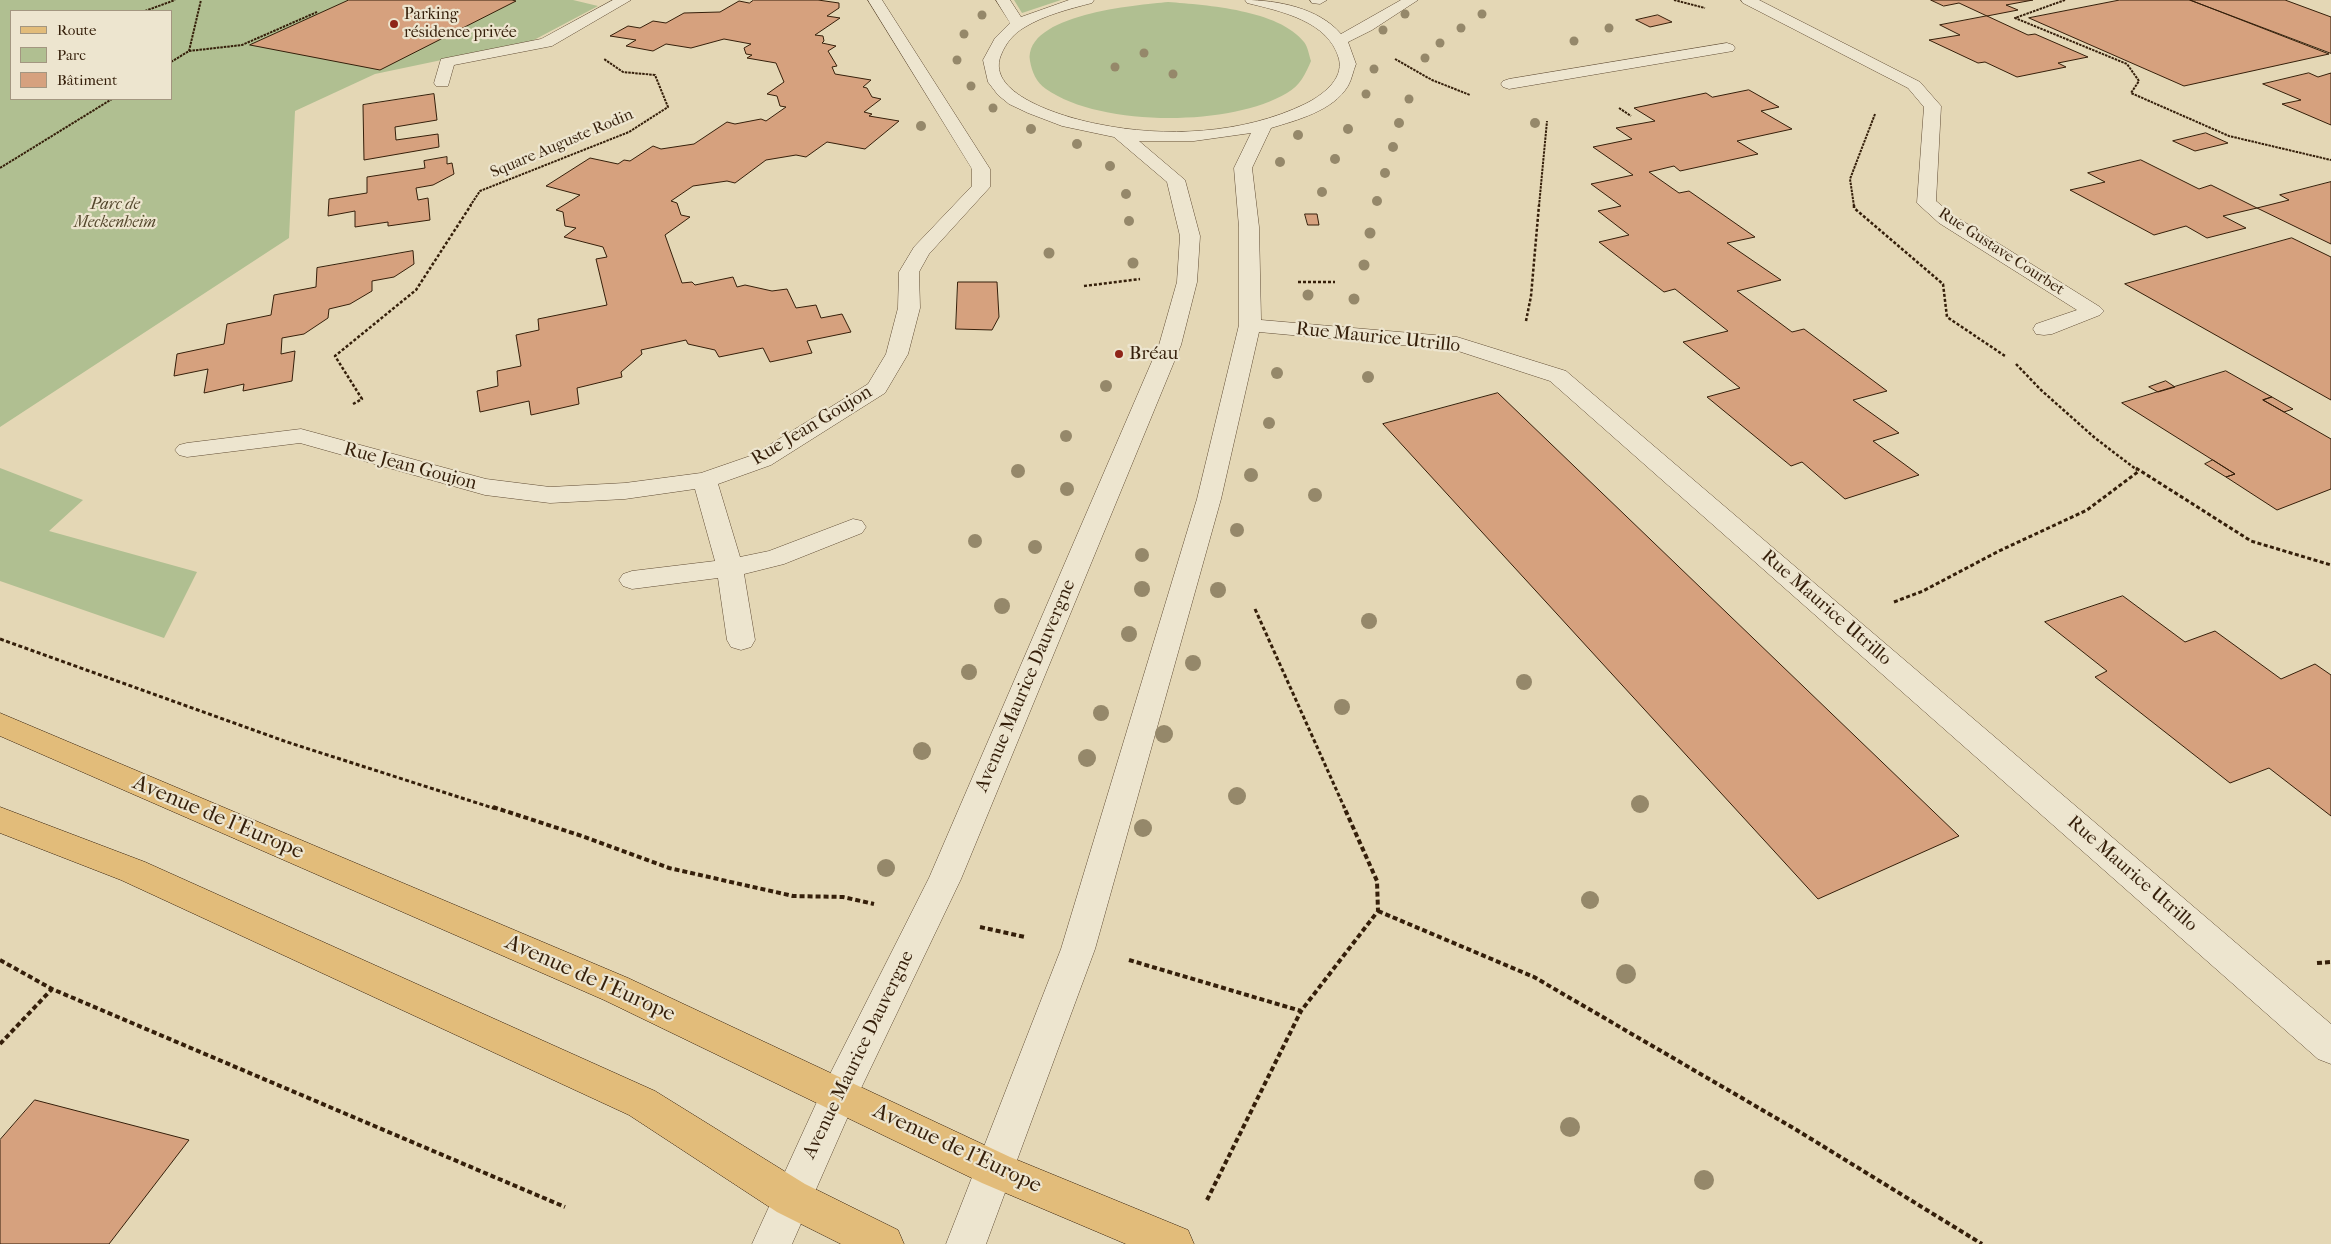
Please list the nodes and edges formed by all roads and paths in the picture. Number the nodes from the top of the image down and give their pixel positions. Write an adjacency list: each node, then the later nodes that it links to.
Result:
1 (174, 0): 11 (path)
2 (201, 0): 17 (path)
3 (624, 0): 14 (street)
4 (875, 0): 35 (street, Rue Jean Goujon)
5 (1003, 0): 13 (street)
6 (1087, 0): 13 (street)
7 (1252, 0): 15 (street)
8 (1411, 0): 15 (street)
9 (1748, 0): 31 (street, Rue Gustave Courbet)
10 (2065, 0): 24 (path)
11 (148, 10)
12 (317, 12): 17 (path)
13 (1018, 24): 23 (street)
14 (553, 39): 19 (street); 32 (path, Square Auguste Rodin)
15 (1339, 41): 22 (street)
16 (1727, 48): 20 (street)
17 (190, 51): 18 (path)
18 (172, 61)
19 (442, 82)
20 (1509, 84)
21 (110, 100): 25 (path)
22 (1263, 126): 23 (street); 30 (street)
23 (1119, 133): 46 (street, Avenue Maurice Dauvergne)
24 (2331, 160)
25 (0, 168)
26 (1146, 279): 29 (path)
27 (1292, 282): 28 (path)
28 (1335, 282)
29 (1084, 286)
30 (1250, 325): 47 (street); 52 (street, Rue Maurice Utrillo)
31 (2044, 329)
32 (301, 436): 33 (street, Rue Jean Goujon); 35 (street, Rue Jean Goujon)
33 (187, 450)
34 (2139, 471): 39 (path)
35 (705, 480): 37 (street)
36 (853, 528): 37 (street)
37 (730, 568): 38 (street); 42 (street)
38 (632, 580)
39 (1891, 603)
40 (1255, 609): 45 (path)
41 (0, 639): 46 (path)
42 (742, 640)
43 (0, 724): 53 (main road, Avenue de l'Europe)
44 (0, 820): 55 (main road)
45 (1378, 911): 50 (path); 62 (path)
46 (926, 916): 47 (path); 53 (street, Avenue Maurice Dauvergne)
47 (1078, 949): 50 (path); 54 (street)
48 (0, 960): 49 (path)
49 (52, 989): 51 (path); 57 (path)
50 (1301, 1011): 56 (path)
51 (0, 1044)
52 (2331, 1047)
53 (840, 1094): 54 (main road, Avenue de l'Europe); 55 (street, Avenue Maurice Dauvergne)
54 (996, 1170): 60 (street); 61 (main road, Avenue de l'Europe)
55 (791, 1198): 58 (street, Avenue Maurice Dauvergne); 59 (main road)
56 (1207, 1201)
57 (565, 1207)
58 (772, 1244)
59 (884, 1244)
60 (966, 1244)
61 (1174, 1244)
62 (1982, 1244)

